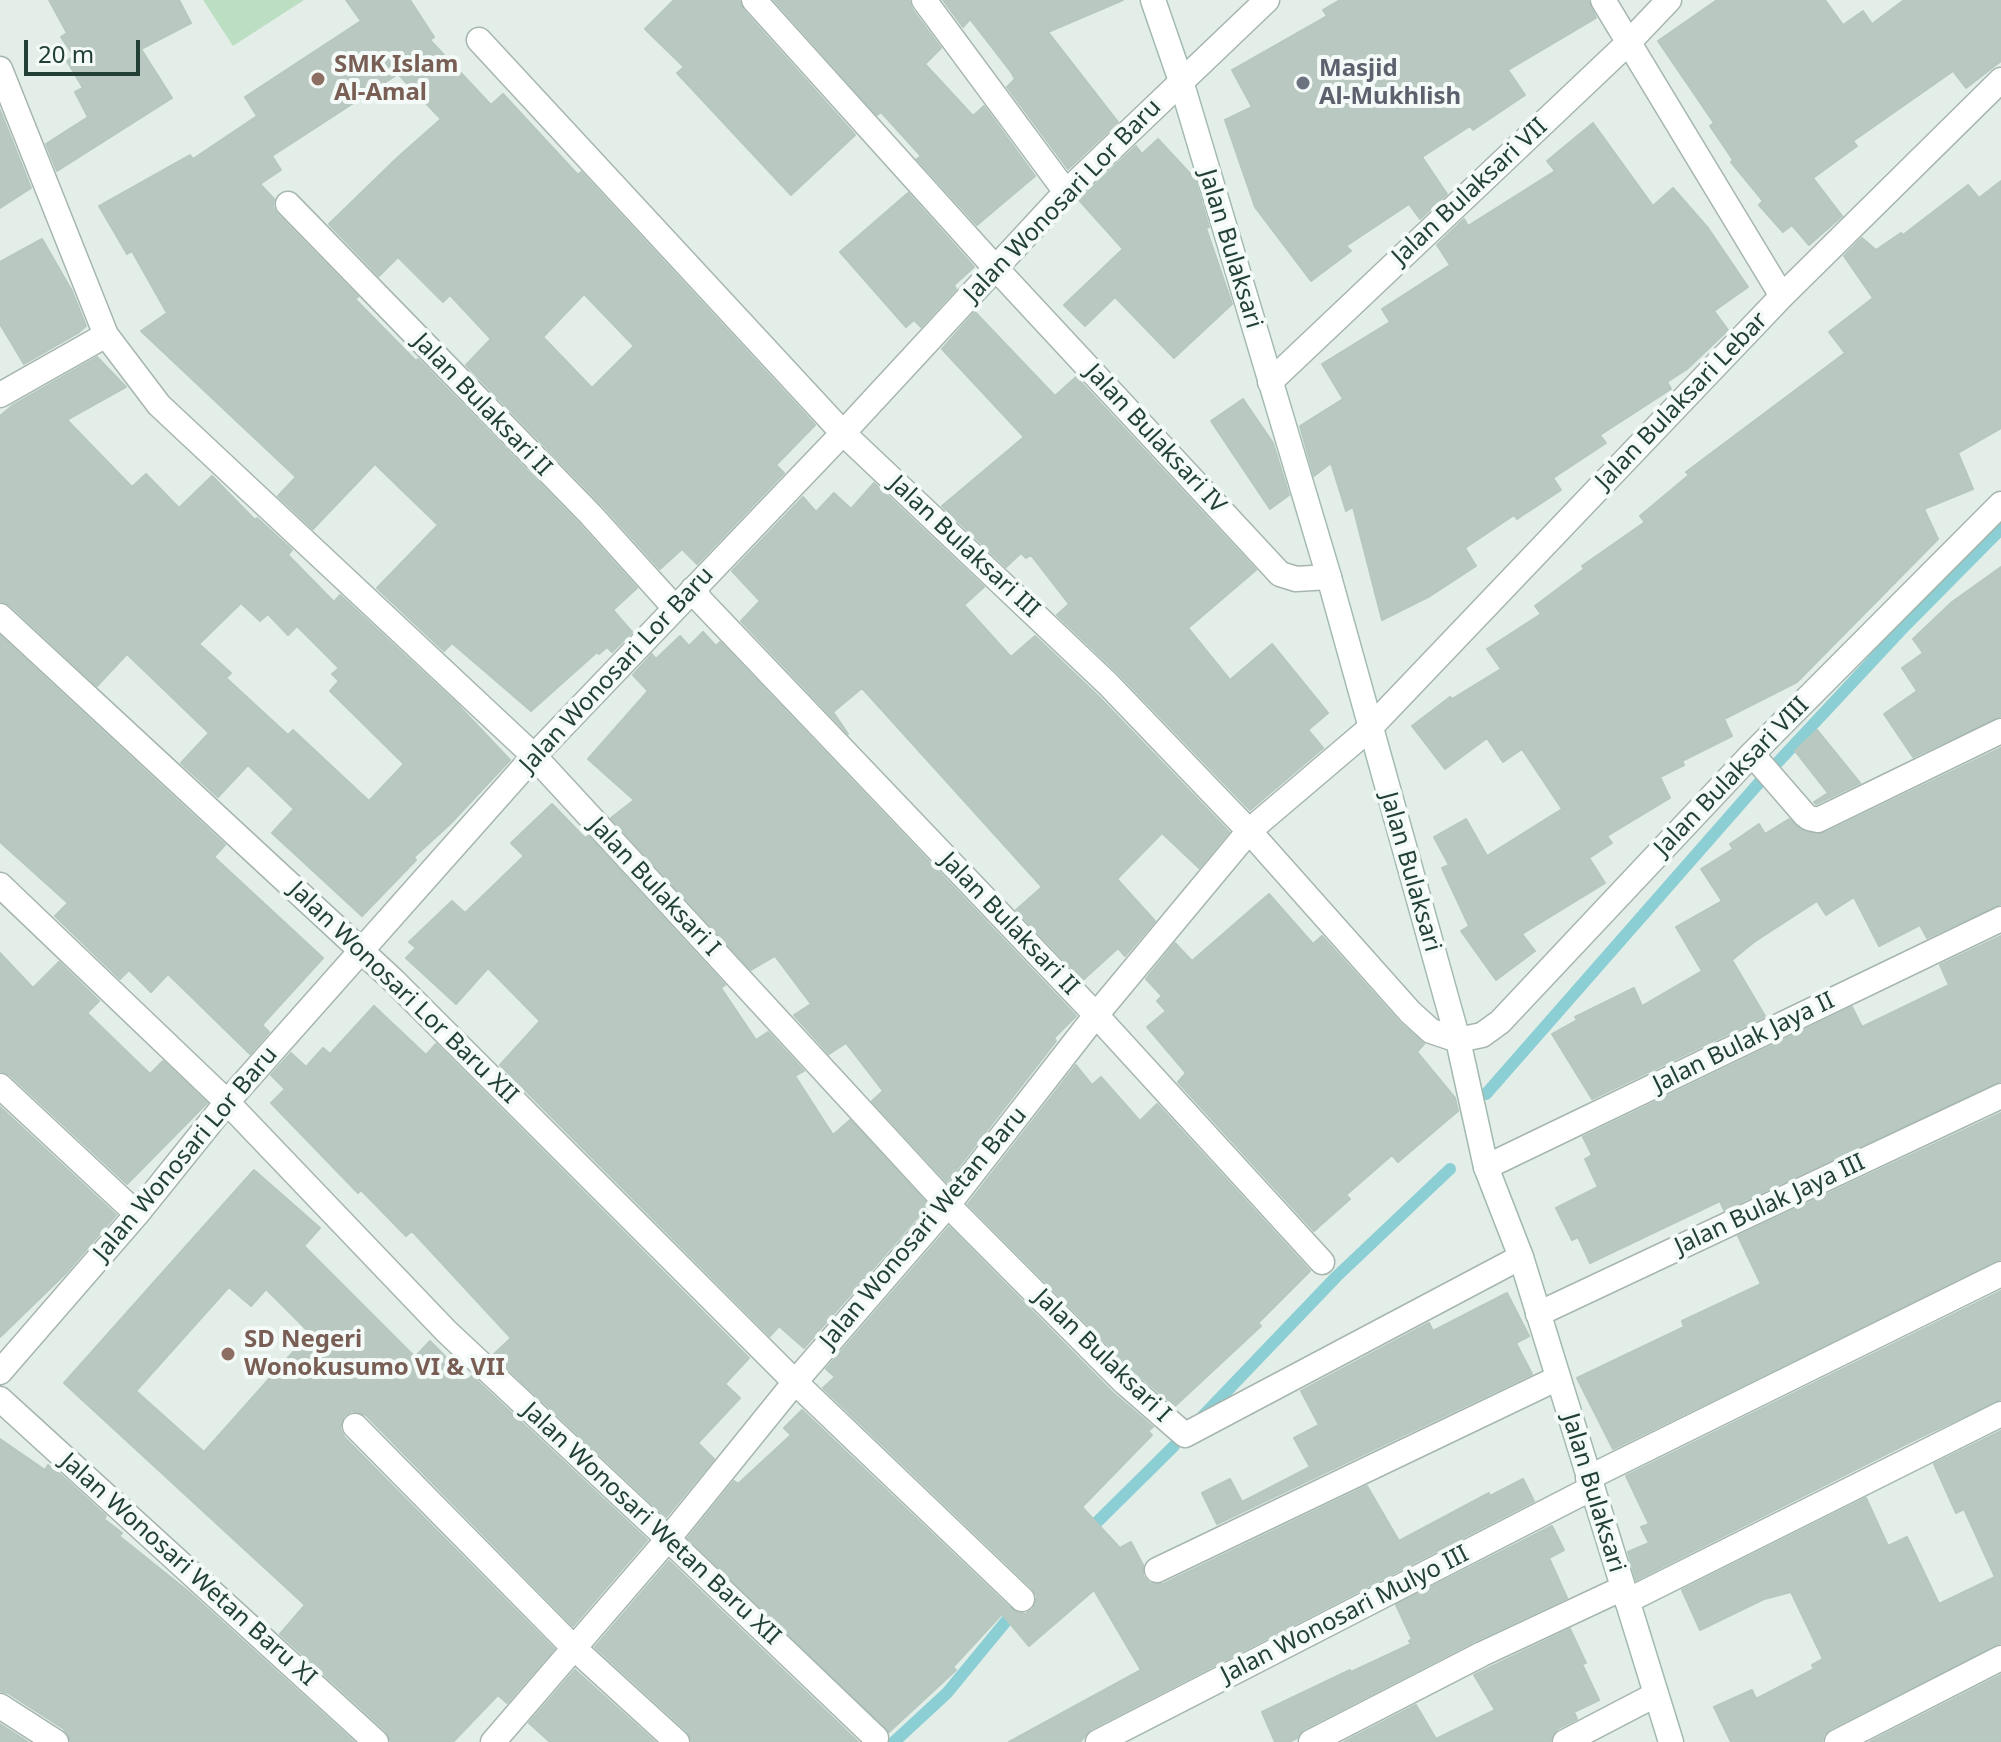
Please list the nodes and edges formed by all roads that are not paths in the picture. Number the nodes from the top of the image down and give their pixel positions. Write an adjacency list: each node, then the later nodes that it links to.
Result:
1 (754, 0): 14 (street, Jalan Bulaksari IV)
2 (924, 0): 12 (street)
3 (1153, 0): 11 (street, Jalan Bulaksari)
4 (1267, 0): 11 (street, Jalan Wonosari Lor Baru)
5 (1603, 0): 8 (street)
6 (1669, 0): 8 (street, Jalan Bulaksari VII)
7 (479, 40): 19 (street, Jalan Bulaksari III)
8 (1629, 42): 15 (street); 17 (street, Jalan Bulaksari VII)
9 (0, 69): 16 (street, Jalan Bulaksari I)
10 (2001, 80): 15 (street, Jalan Bulaksari Lebar)
11 (1181, 81): 12 (street, Jalan Wonosari Lor Baru); 17 (street, Jalan Bulaksari)
12 (1066, 192): 14 (street, Jalan Wonosari Lor Baru)
13 (288, 204): 23 (street, Jalan Bulaksari II)
14 (997, 268): 19 (street, Jalan Wonosari Lor Baru); 21 (street, Jalan Bulaksari IV)
15 (1782, 296): 25 (street, Jalan Bulaksari Lebar)
16 (106, 335): 18 (street); 27 (street, Jalan Bulaksari I)
17 (1270, 382): 21 (street, Jalan Bulaksari)
18 (0, 395)
19 (843, 433): 22 (street, Jalan Wonosari Lor Baru); 29 (street, Jalan Bulaksari III)
20 (2001, 504): 28 (street, Jalan Bulaksari VIII)
21 (1329, 577): 25 (street, Jalan Bulaksari)
22 (693, 589): 23 (street, Jalan Wonosari Lor Baru); 33 (street, Jalan Bulaksari II)
23 (675, 608): 27 (street, Jalan Wonosari Lor Baru)
24 (0, 616): 32 (street, Jalan Wonosari Lor Baru XII)
25 (1369, 729): 29 (street, Jalan Wonosari Wetan Baru); 34 (street, Jalan Bulaksari)
26 (2001, 731): 28 (street)
27 (534, 756): 32 (street, Jalan Wonosari Lor Baru); 39 (street, Jalan Bulaksari I)
28 (1765, 768): 34 (street, Jalan Bulaksari VIII)
29 (1249, 831): 33 (street, Jalan Wonosari Wetan Baru); 34 (street, Jalan Bulaksari III)
30 (0, 885): 37 (street, Jalan Wonosari Wetan Baru XII)
31 (2001, 919): 38 (street, Jalan Bulak Jaya II)
32 (363, 951): 37 (street, Jalan Wonosari Lor Baru); 47 (street, Jalan Wonosari Lor Baru XII)
33 (1096, 1015): 39 (street, Jalan Wonosari Wetan Baru); 42 (street, Jalan Bulaksari II)
34 (1458, 1040): 38 (street, Jalan Bulaksari)
35 (0, 1086): 40 (street)
36 (2001, 1096): 44 (street, Jalan Bulak Jaya III)
37 (227, 1102): 40 (street, Jalan Wonosari Lor Baru); 52 (street, Jalan Wonosari Wetan Baru XII)
38 (1486, 1167): 41 (street, Jalan Bulaksari)
39 (948, 1205): 41 (street, Jalan Bulaksari I); 47 (street, Jalan Wonosari Wetan Baru)
40 (137, 1214): 45 (street, Jalan Wonosari Lor Baru)
41 (1521, 1257): 44 (street, Jalan Bulaksari)
42 (1322, 1262)
43 (2001, 1274): 51 (street, Jalan Wonosari Mulyo III)
44 (1538, 1314): 46 (street, Jalan Bulaksari)
45 (0, 1372)
46 (1558, 1378): 51 (street, Jalan Bulaksari); 53 (street)
47 (795, 1382): 52 (street, Jalan Wonosari Wetan Baru); 55 (street, Jalan Wonosari Lor Baru XII)
48 (0, 1399): 62 (street, Jalan Wonosari Wetan Baru XI)
49 (2001, 1414): 54 (street)
50 (355, 1426): 56 (street)
51 (1590, 1483): 54 (street, Jalan Bulaksari); 65 (street, Jalan Wonosari Mulyo III)
52 (668, 1539): 56 (street, Jalan Wonosari Wetan Baru); 60 (street, Jalan Wonosari Wetan Baru XII)
53 (1157, 1570)
54 (1625, 1594): 58 (street, Jalan Bulaksari); 66 (street)
55 (1022, 1599)
56 (574, 1648): 63 (street, Jalan Wonosari Wetan Baru); 64 (street)
57 (2001, 1658): 69 (street)
58 (1655, 1695): 67 (street); 68 (street, Jalan Bulaksari)
59 (0, 1706): 61 (street)
60 (876, 1738)
61 (56, 1742)
62 (376, 1742)
63 (493, 1742)
64 (677, 1742)
65 (1098, 1742)
66 (1311, 1742)
67 (1565, 1742)
68 (1671, 1742)
69 (1837, 1742)

